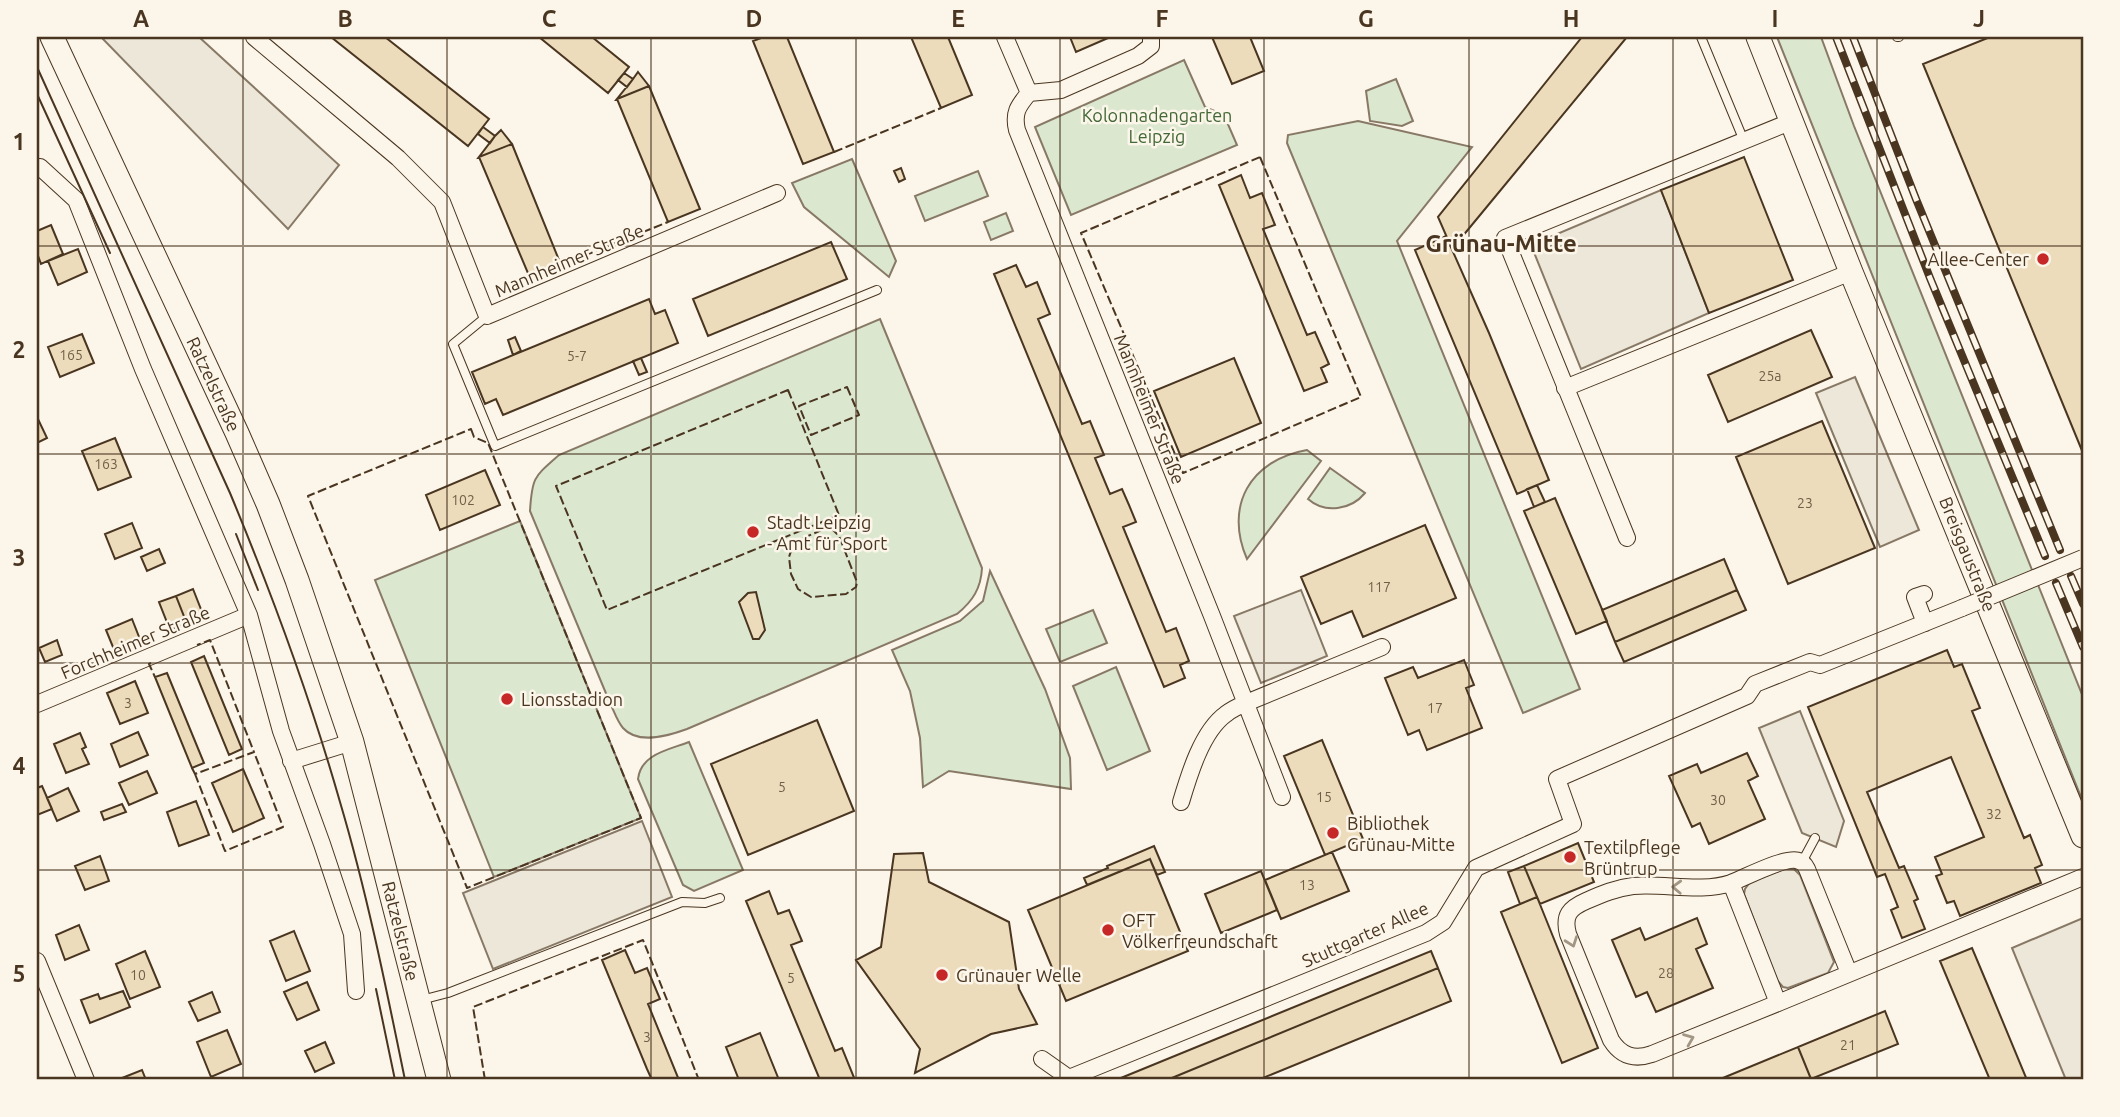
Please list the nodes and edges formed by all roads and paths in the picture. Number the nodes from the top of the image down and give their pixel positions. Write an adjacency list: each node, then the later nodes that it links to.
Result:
1 (52, 37): 24 (main road, Ratzelstraße)
2 (254, 37): 14 (street, Mannheimer Straße)
3 (1004, 37): 7 (street)
4 (1151, 37): 7 (street)
5 (1701, 37): 9 (lane)
6 (1758, 37): 8 (main road, Breisgaustraße)
7 (1029, 93): 22 (street, Mannheimer Straße)
8 (1790, 122): 9 (street); 12 (main road, Breisgaustraße)
9 (1744, 141): 15 (street)
10 (40, 167): 19 (street)
11 (777, 193): 14 (street, Mannheimer Straße)
12 (1851, 272): 15 (street); 28 (main road, Breisgaustraße)
13 (877, 290): 14 (lane)
14 (487, 316)
15 (1565, 388): 16 (street)
16 (1627, 538)
17 (2083, 558): 20 (street, Stuttgarter Allee, bridge)
18 (1924, 594): 20 (street)
19 (249, 615): 23 (street, Forchheimer Straße); 25 (street)
20 (1925, 623): 39 (street, Stuttgarter Allee)
21 (1382, 647): 22 (street)
22 (1246, 703): 26 (street, Mannheimer Straße); 27 (street)
23 (37, 704)
24 (352, 741): 25 (street); 37 (main road, Ratzelstraße)
25 (291, 761): 36 (street)
26 (1282, 797)
27 (1181, 803)
28 (2083, 836)
29 (1815, 838): 30 (lane)
30 (1802, 862): 32 (street); 35 (street)
31 (2083, 877): 35 (street)
32 (1731, 883): 38 (street); 38 (street, one-way to 38)
33 (720, 898): 37 (lane)
34 (37, 961): 40 (street)
35 (1849, 973): 38 (street)
36 (356, 991)
37 (418, 1001): 41 (main road, Ratzelstraße)
38 (1778, 1003)
39 (1042, 1059)
40 (86, 1080)
41 (439, 1080)

